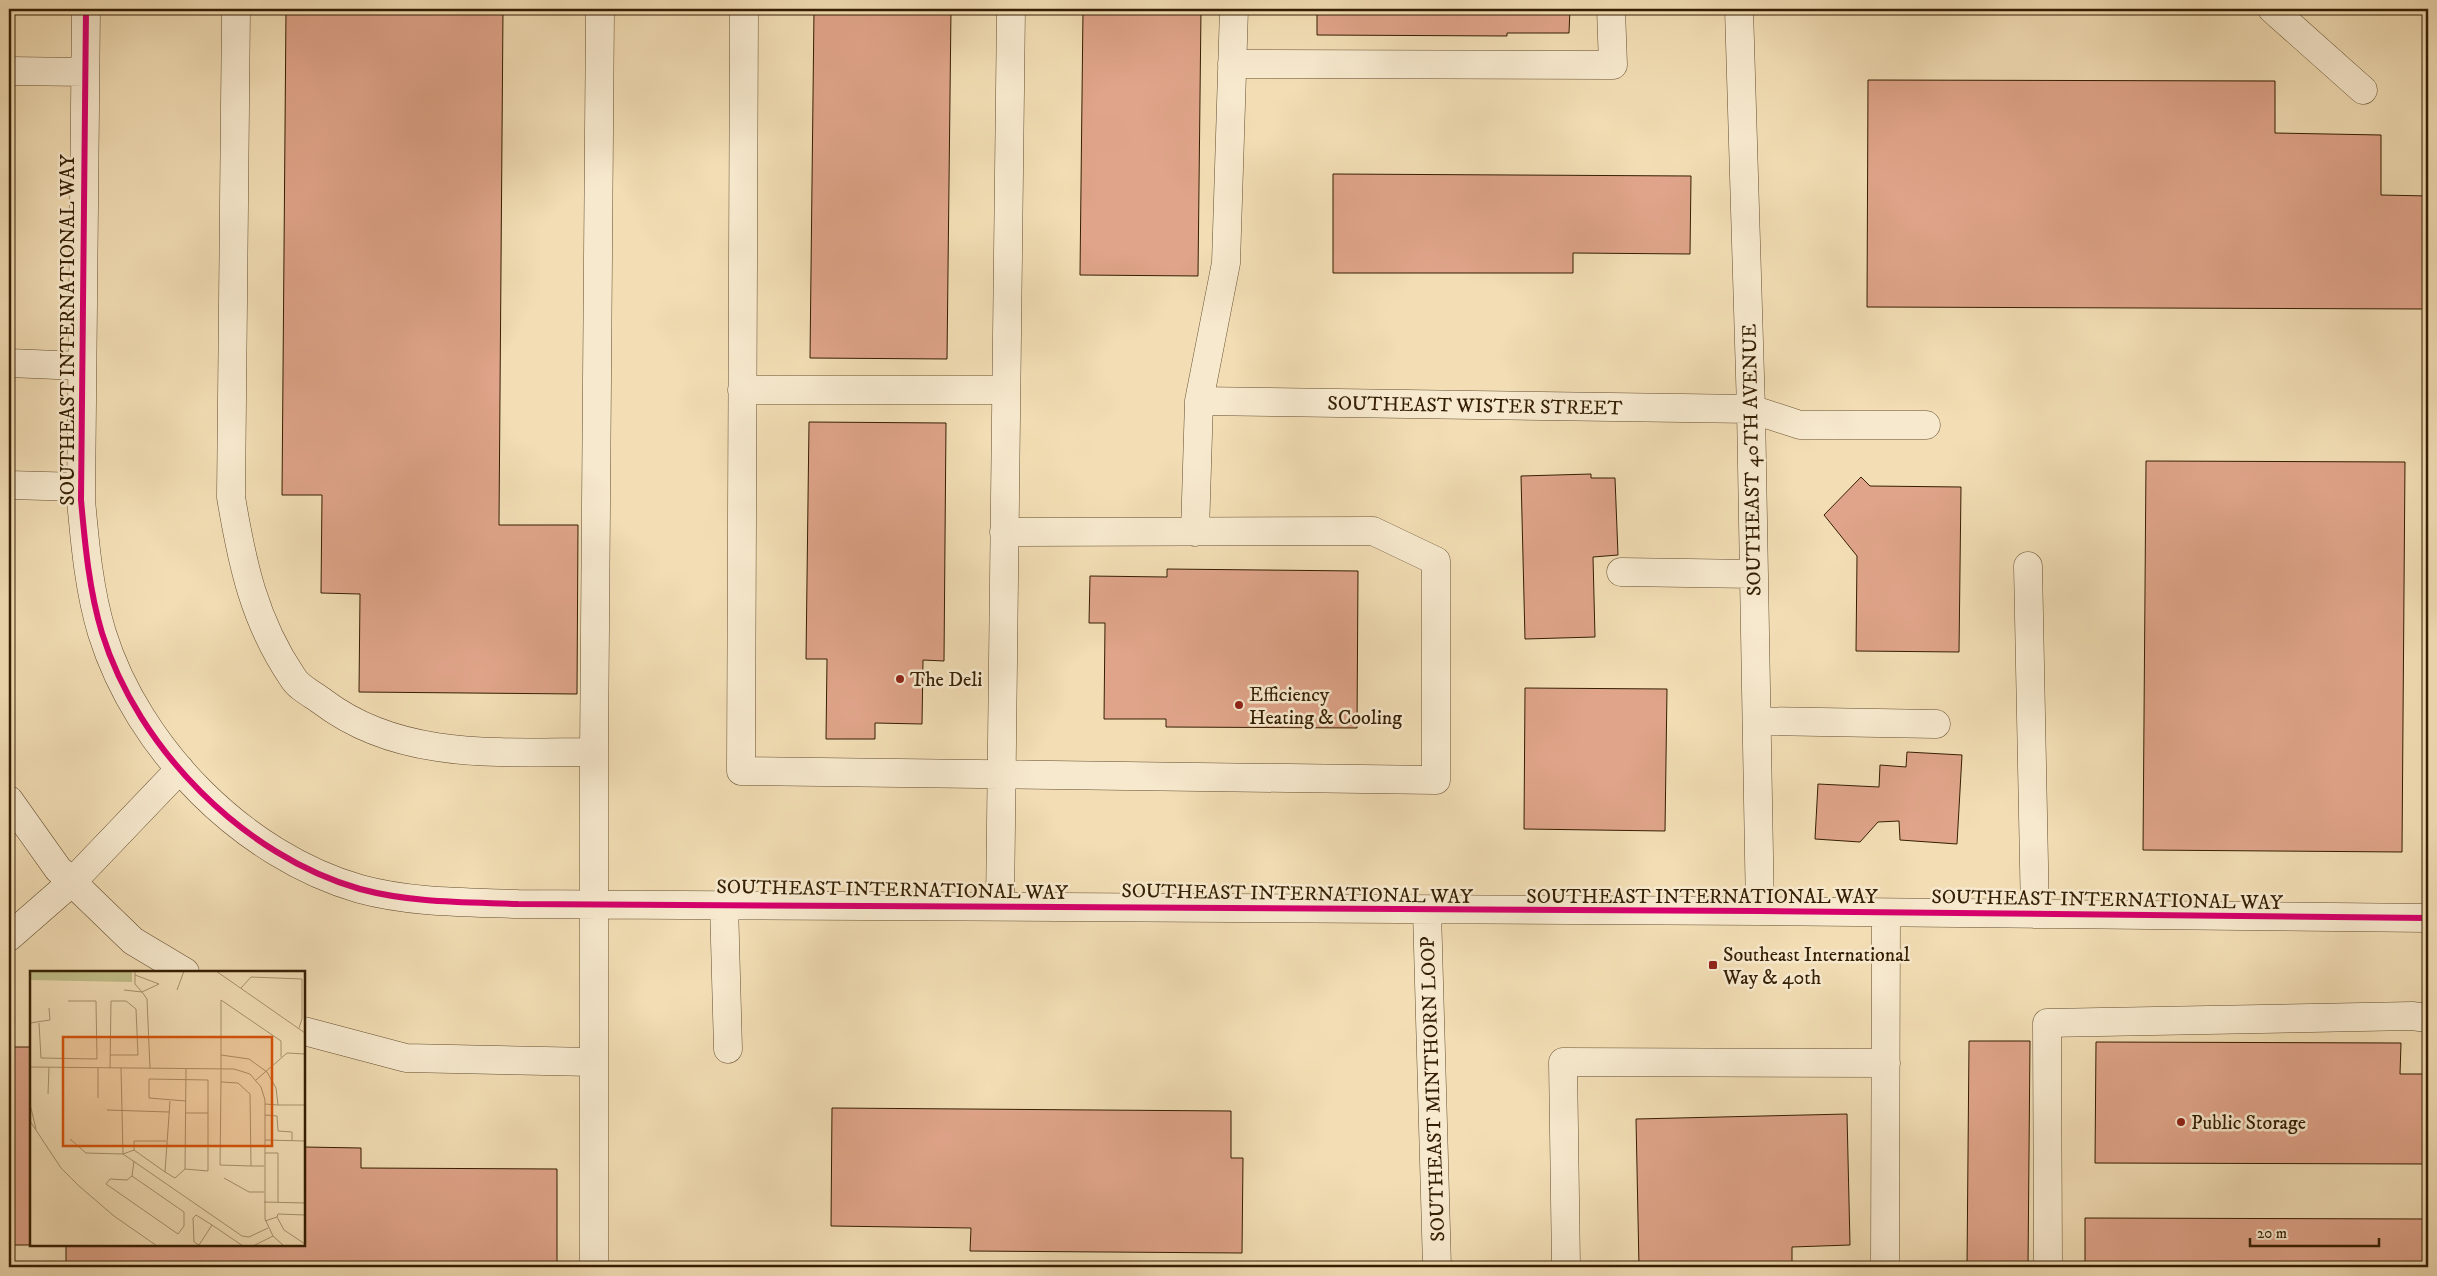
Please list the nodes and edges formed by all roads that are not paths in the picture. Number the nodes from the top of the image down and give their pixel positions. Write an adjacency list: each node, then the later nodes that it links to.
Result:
1 (86, 9): 12 (street, SOUTHEAST INTERNATIONAL WAY)
2 (236, 9): 30 (street)
3 (600, 9): 30 (street)
4 (744, 9): 16 (street)
5 (1011, 9): 17 (street)
6 (1234, 9): 10 (street)
7 (1611, 9): 10 (street)
8 (1739, 9): 19 (street, SOUTHEAST 40TH AVENUE)
9 (2272, 9): 13 (street)
10 (1232, 64): 18 (street)
11 (9, 71): 12 (street)
12 (85, 72): 15 (street, SOUTHEAST INTERNATIONAL WAY)
13 (2363, 90)
14 (9, 363): 15 (street)
15 (81, 366): 22 (street, SOUTHEAST INTERNATIONAL WAY)
16 (742, 390): 17 (street); 32 (street)
17 (1006, 390): 23 (street)
18 (1199, 401): 19 (street, SOUTHEAST WISTER STREET); 24 (street)
19 (1751, 409): 20 (street, SOUTHEAST WISTER STREET); 27 (street, SOUTHEAST 40TH AVENUE)
20 (1926, 425)
21 (9, 485): 22 (street)
22 (81, 487): 31 (street, SOUTHEAST INTERNATIONAL WAY)
23 (1004, 532): 24 (street); 32 (street)
24 (1194, 532): 32 (street)
25 (2028, 566): 41 (street)
26 (1621, 572): 27 (street)
27 (1754, 574): 28 (street, SOUTHEAST 40TH AVENUE)
28 (1757, 721): 29 (street); 39 (street, SOUTHEAST 40TH AVENUE)
29 (1936, 724)
30 (594, 752): 35 (street)
31 (180, 769): 34 (street); 35 (street, SOUTHEAST INTERNATIONAL WAY)
32 (1001, 776): 37 (street)
33 (9, 800): 34 (street)
34 (72, 882): 43 (street); 44 (street)
35 (592, 904): 36 (street, SOUTHEAST INTERNATIONAL WAY); 48 (street)
36 (724, 904): 37 (street, SOUTHEAST INTERNATIONAL WAY); 47 (street)
37 (1000, 906): 38 (street, SOUTHEAST INTERNATIONAL WAY)
38 (1427, 911): 39 (street, SOUTHEAST INTERNATIONAL WAY); 51 (street, SOUTHEAST MINTHORN LOOP)
39 (1760, 911): 40 (street, SOUTHEAST INTERNATIONAL WAY)
40 (1886, 913): 41 (street, SOUTHEAST INTERNATIONAL WAY); 49 (street)
41 (2035, 914): 42 (street, SOUTHEAST INTERNATIONAL WAY)
42 (2428, 918)
43 (9, 937)
44 (183, 971)
45 (2428, 1018): 54 (street)
46 (305, 1032): 48 (street)
47 (728, 1049)
48 (593, 1062): 50 (street)
49 (1886, 1063): 52 (street); 53 (street)
50 (594, 1267)
51 (1437, 1267)
52 (1566, 1267)
53 (1885, 1267)
54 (2048, 1267)

